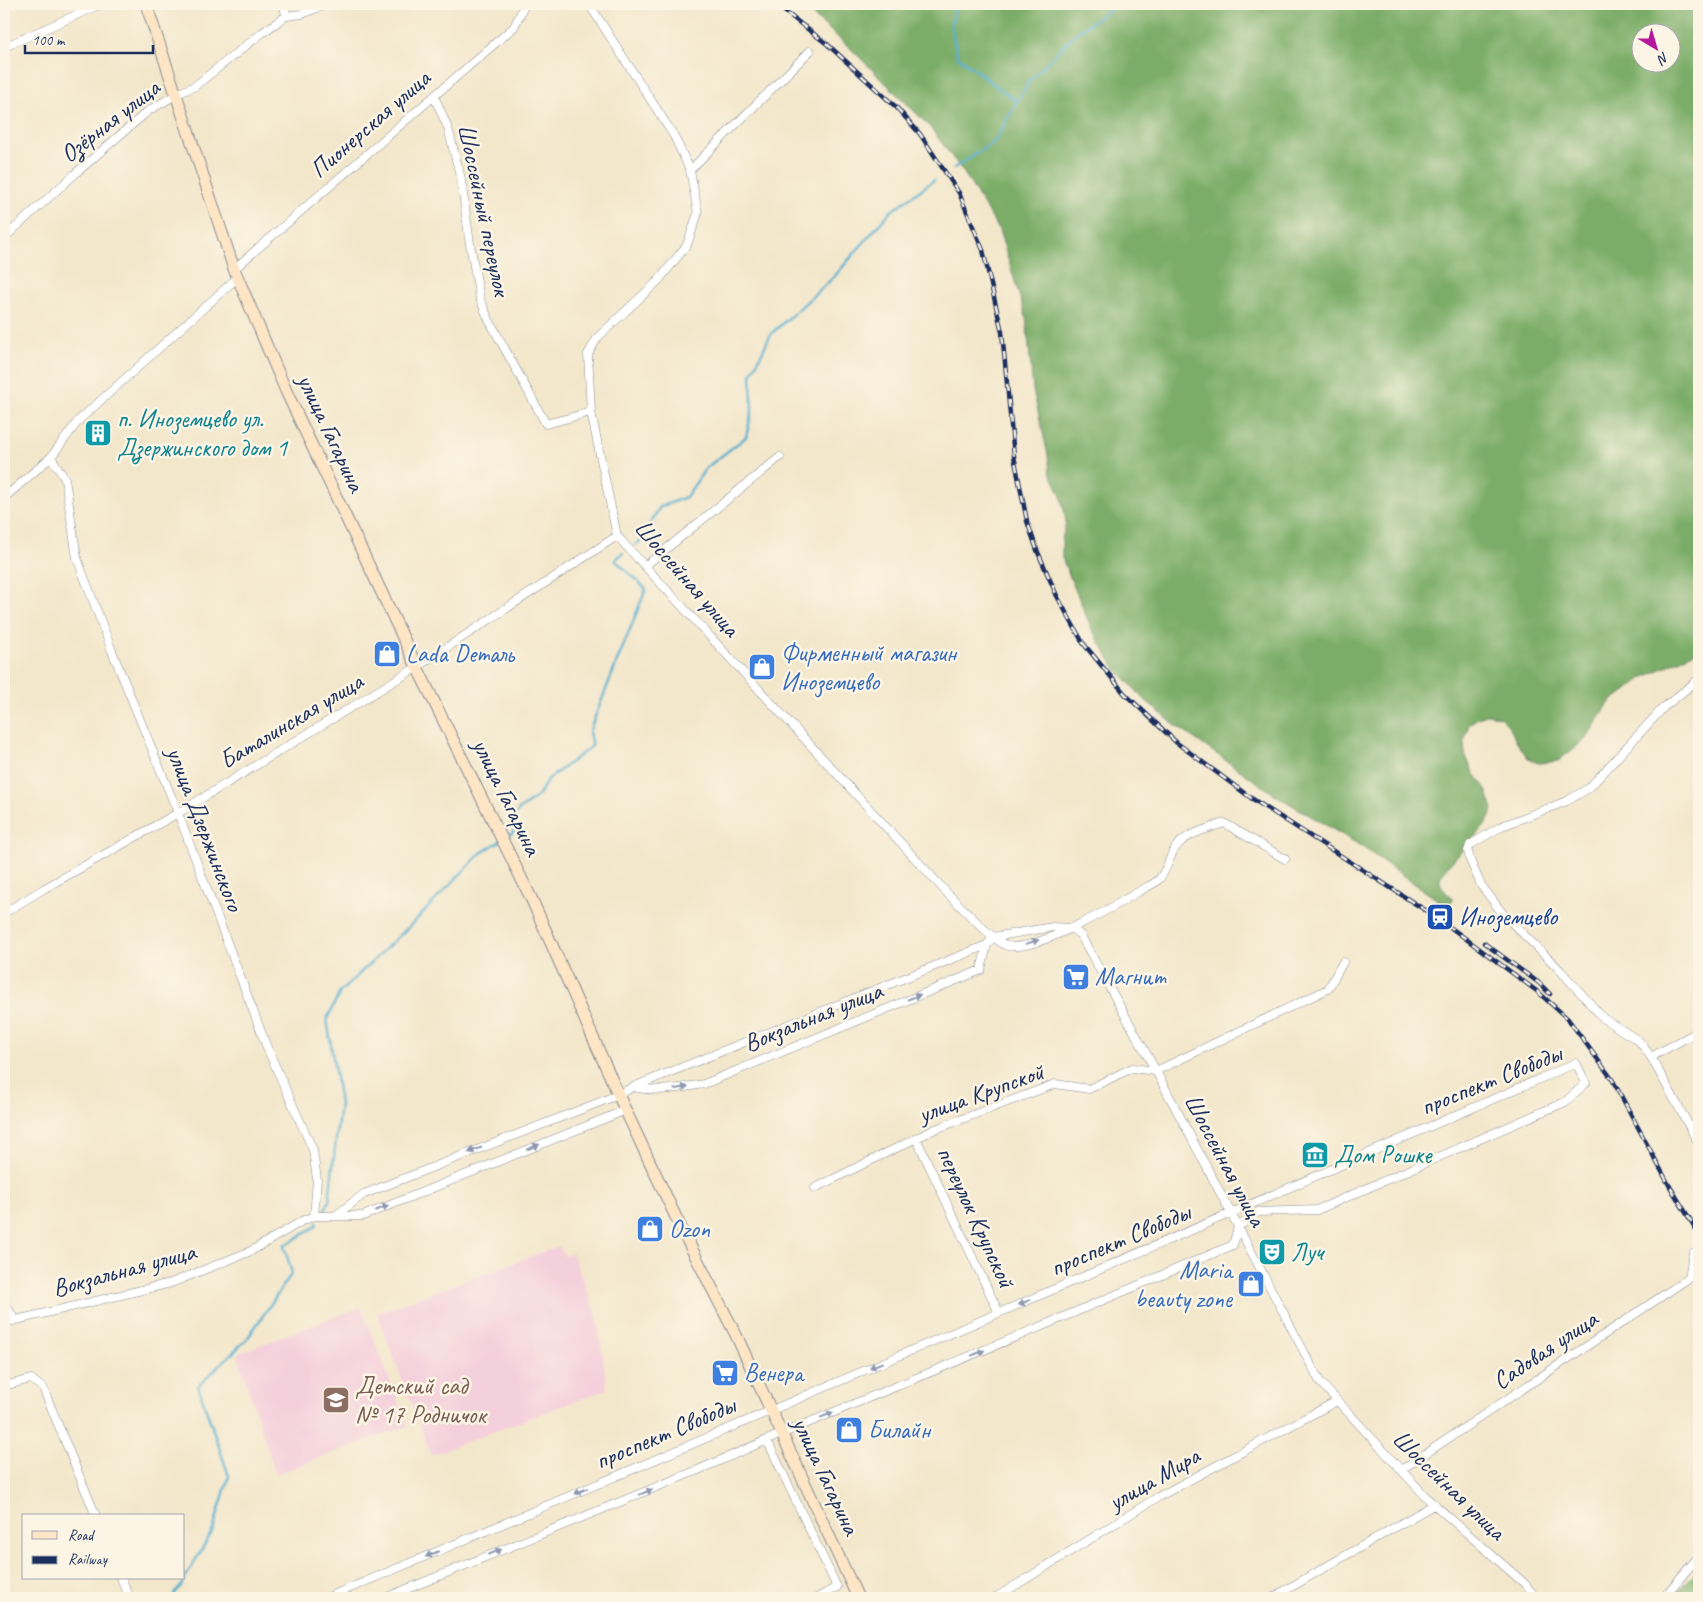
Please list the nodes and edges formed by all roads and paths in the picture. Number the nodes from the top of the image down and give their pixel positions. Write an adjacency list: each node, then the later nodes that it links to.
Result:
1 (101, 4): 8 (street)
2 (146, 4): 10 (main road, улица Гагарина)
3 (284, 4): 7 (street)
4 (326, 4): 7 (street, Озёрная улица)
5 (525, 4): 11 (street, Пионерская улица)
6 (589, 4): 12 (street, Шоссейная улица)
7 (286, 16): 10 (street, Озёрная улица)
8 (4, 47)
9 (810, 51): 12 (street)
10 (176, 94): 13 (street, Озёрная улица); 14 (main road, улица Гагарина)
11 (434, 96): 14 (street, Пионерская улица); 15 (street, Шоссейный переулок)
12 (690, 170): 15 (street, Шоссейная улица)
13 (4, 238)
14 (235, 274): 16 (street, Пионерская улица); 21 (main road, улица Гагарина)
15 (591, 412): 19 (street, Шоссейная улица)
16 (51, 457): 18 (street, Пионерская улица); 23 (street, улица Дзержинского)
17 (780, 457): 20 (street)
18 (4, 498)
19 (617, 536): 20 (street, Шоссейная улица); 21 (street, Баталинская улица)
20 (644, 566): 27 (street, Шоссейная улица)
21 (417, 667): 23 (street, Баталинская улица); 34 (main road, улица Гагарина)
22 (1699, 679): 31 (street)
23 (178, 813): 25 (street, Баталинская улица); 40 (street, улица Дзержинского)
24 (1285, 859): 26 (street)
25 (4, 913)
26 (1072, 928): 27 (street); 27 (street, one-way to 26); 32 (street, Шоссейная улица)
27 (993, 937): 28 (street, Вокзальная улица)
28 (987, 945): 33 (street, Вокзальная улица); 33 (street, Вокзальная улица, one-way to 28)
29 (1343, 962): 32 (street)
30 (1699, 1031): 31 (street)
31 (1651, 1057): 37 (street)
32 (1156, 1071): 36 (street, улица Крупской); 39 (street, Шоссейная улица)
33 (633, 1086): 34 (street, Вокзальная улица)
34 (618, 1095): 35 (main road, улица Гагарина); 41 (street, Вокзальная улица, one-way to 41)
35 (626, 1110): 41 (street, Вокзальная улица, one-way to 35); 52 (main road, улица Гагарина)
36 (916, 1138): 38 (street, улица Крупской); 47 (street, переулок Крупской)
37 (1699, 1144)
38 (815, 1188)
39 (1231, 1214): 42 (street, Шоссейная улица); 42 (street, проспект Свободы); 47 (street, проспект Свободы, one-way to 47)
40 (314, 1216): 41 (street, Вокзальная улица); 48 (street, Вокзальная улица)
41 (335, 1216)
42 (1238, 1227): 51 (street, Шоссейная улица); 53 (street, проспект Свободы, one-way to 42)
43 (1692, 1253): 44 (street, Садовая улица)
44 (1691, 1266): 45 (street); 55 (street, Садовая улица)
45 (1699, 1273)
46 (4, 1302): 48 (street)
47 (1000, 1313): 52 (street, проспект Свободы, one-way to 52)
48 (15, 1320): 49 (street, Вокзальная улица)
49 (4, 1323)
50 (4, 1386): 57 (street)
51 (1337, 1401): 55 (street, Шоссейная улица); 65 (street, улица Мира)
52 (770, 1410): 53 (main road, улица Гагарина); 61 (street, проспект Свободы, one-way to 61)
53 (781, 1434): 54 (street, проспект Свободы); 64 (main road, улица Гагарина)
54 (768, 1440): 62 (street, проспект Свободы, one-way to 54); 63 (street)
55 (1402, 1470): 56 (street, Шоссейная улица)
56 (1435, 1504): 66 (street); 67 (street, Шоссейная улица)
57 (95, 1514)
58 (1699, 1556): 68 (street)
59 (122, 1580): 60 (street)
60 (130, 1598)
61 (326, 1598)
62 (385, 1598)
63 (817, 1598)
64 (858, 1598)
65 (995, 1598)
66 (1272, 1598)
67 (1536, 1598)
68 (1663, 1598)

